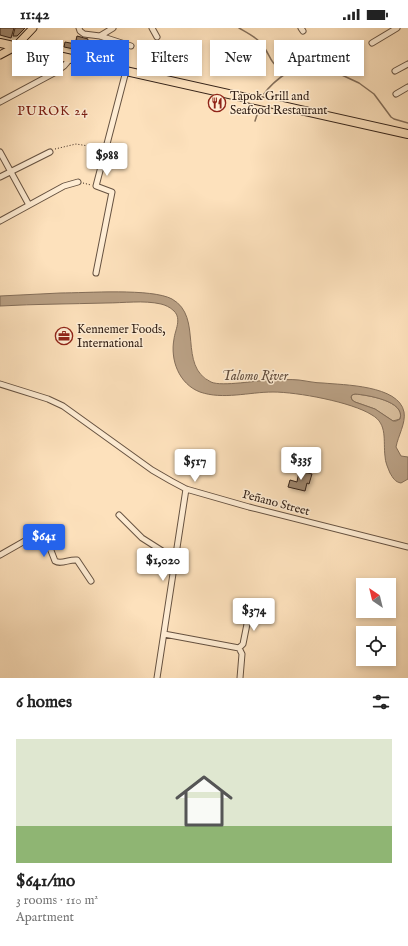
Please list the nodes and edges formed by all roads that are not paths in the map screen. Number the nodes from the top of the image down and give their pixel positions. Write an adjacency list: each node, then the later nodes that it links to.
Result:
1 (33, 28): 8 (main road)
2 (79, 28): 6 (street)
3 (113, 28): 6 (street)
4 (152, 28): 7 (street)
5 (397, 28): 10 (street)
6 (100, 36): 12 (street)
7 (157, 37)
8 (22, 40)
9 (0, 43): 11 (highway)
10 (372, 43)
11 (12, 46)
12 (131, 46)
13 (12, 49): 14 (main road)
14 (0, 55)
15 (63, 57): 16 (highway)
16 (70, 59): 23 (street)
17 (408, 64): 18 (street)
18 (395, 71)
19 (129, 72): 24 (highway)
20 (125, 76): 32 (street)
21 (408, 87): 22 (street)
22 (396, 94)
23 (0, 102)
24 (408, 134)
25 (0, 152): 27 (street)
26 (50, 152): 27 (street)
27 (11, 171): 28 (street); 30 (street)
28 (0, 177)
29 (78, 182): 30 (street)
30 (29, 205): 31 (street)
31 (0, 221)
32 (96, 273)
33 (0, 384): 34 (street, Peñano Street)
34 (186, 488): 36 (street, Peñano Street); 38 (street)
35 (119, 515): 38 (street)
36 (408, 547)
37 (0, 555): 39 (street)
38 (175, 559): 41 (street)
39 (91, 581)
40 (267, 609): 42 (street)
41 (164, 634): 42 (street); 43 (street)
42 (239, 648): 44 (street)
43 (157, 678)
44 (240, 678)

